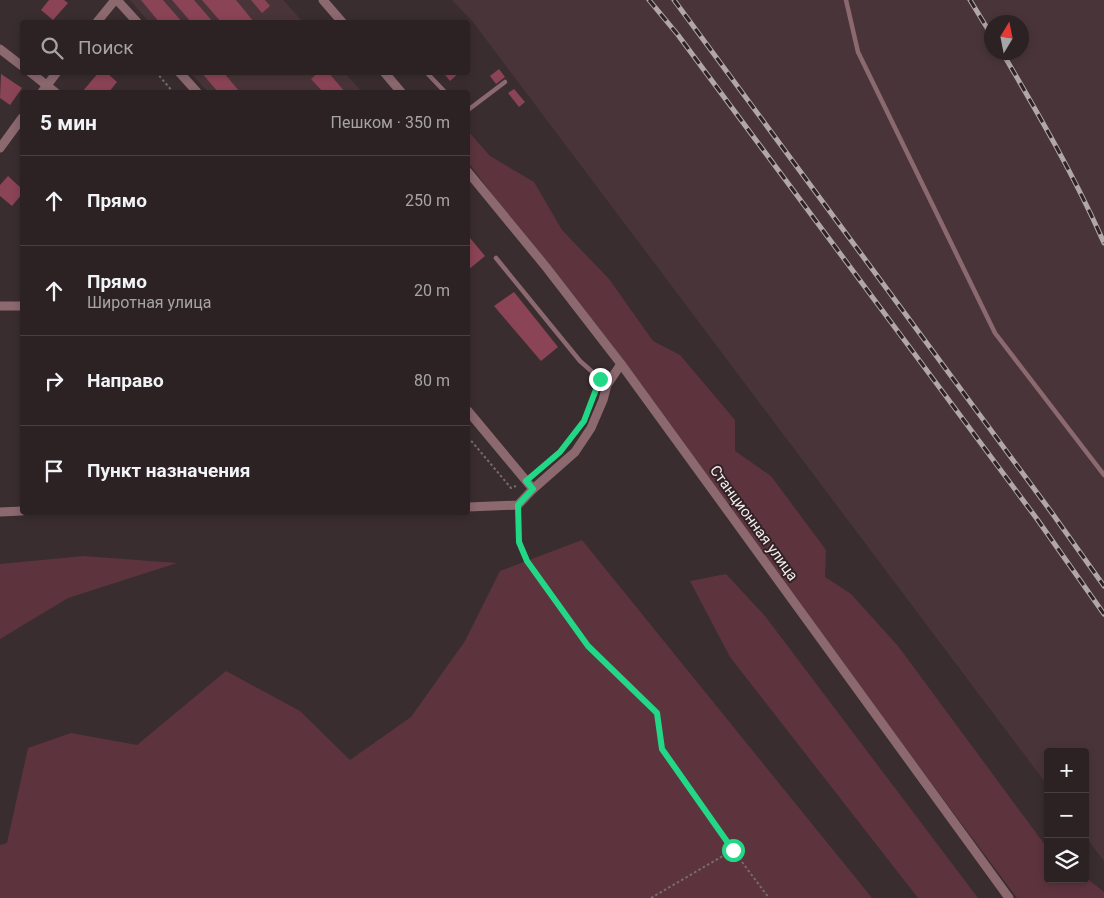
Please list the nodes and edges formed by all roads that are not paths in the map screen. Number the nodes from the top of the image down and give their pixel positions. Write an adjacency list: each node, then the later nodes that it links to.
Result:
1 (116, 0): 4 (street); 5 (street)
2 (322, 0): 6 (street)
3 (846, 0): 29 (lane)
4 (99, 20)
5 (135, 20)
6 (340, 20)
7 (0, 48): 8 (street)
8 (20, 64)
9 (32, 75): 15 (street)
10 (56, 75): 15 (street)
11 (183, 75): 16 (street)
12 (387, 75): 17 (street)
13 (429, 75): 18 (lane)
14 (505, 82): 19 (lane)
15 (44, 89)
16 (195, 90)
17 (399, 90)
18 (443, 90)
19 (470, 108)
20 (20, 121): 21 (street)
21 (0, 148)
22 (470, 174): 26 (street, Станционная улица)
23 (496, 258): 27 (lane)
24 (0, 306): 25 (street)
25 (20, 306)
26 (620, 364): 27 (street); 34 (street, Станционная улица)
27 (607, 385): 30 (street)
28 (470, 413): 30 (street)
29 (1104, 475)
30 (533, 489): 31 (street)
31 (470, 506)
32 (20, 511): 33 (street)
33 (0, 512)
34 (1010, 898)

